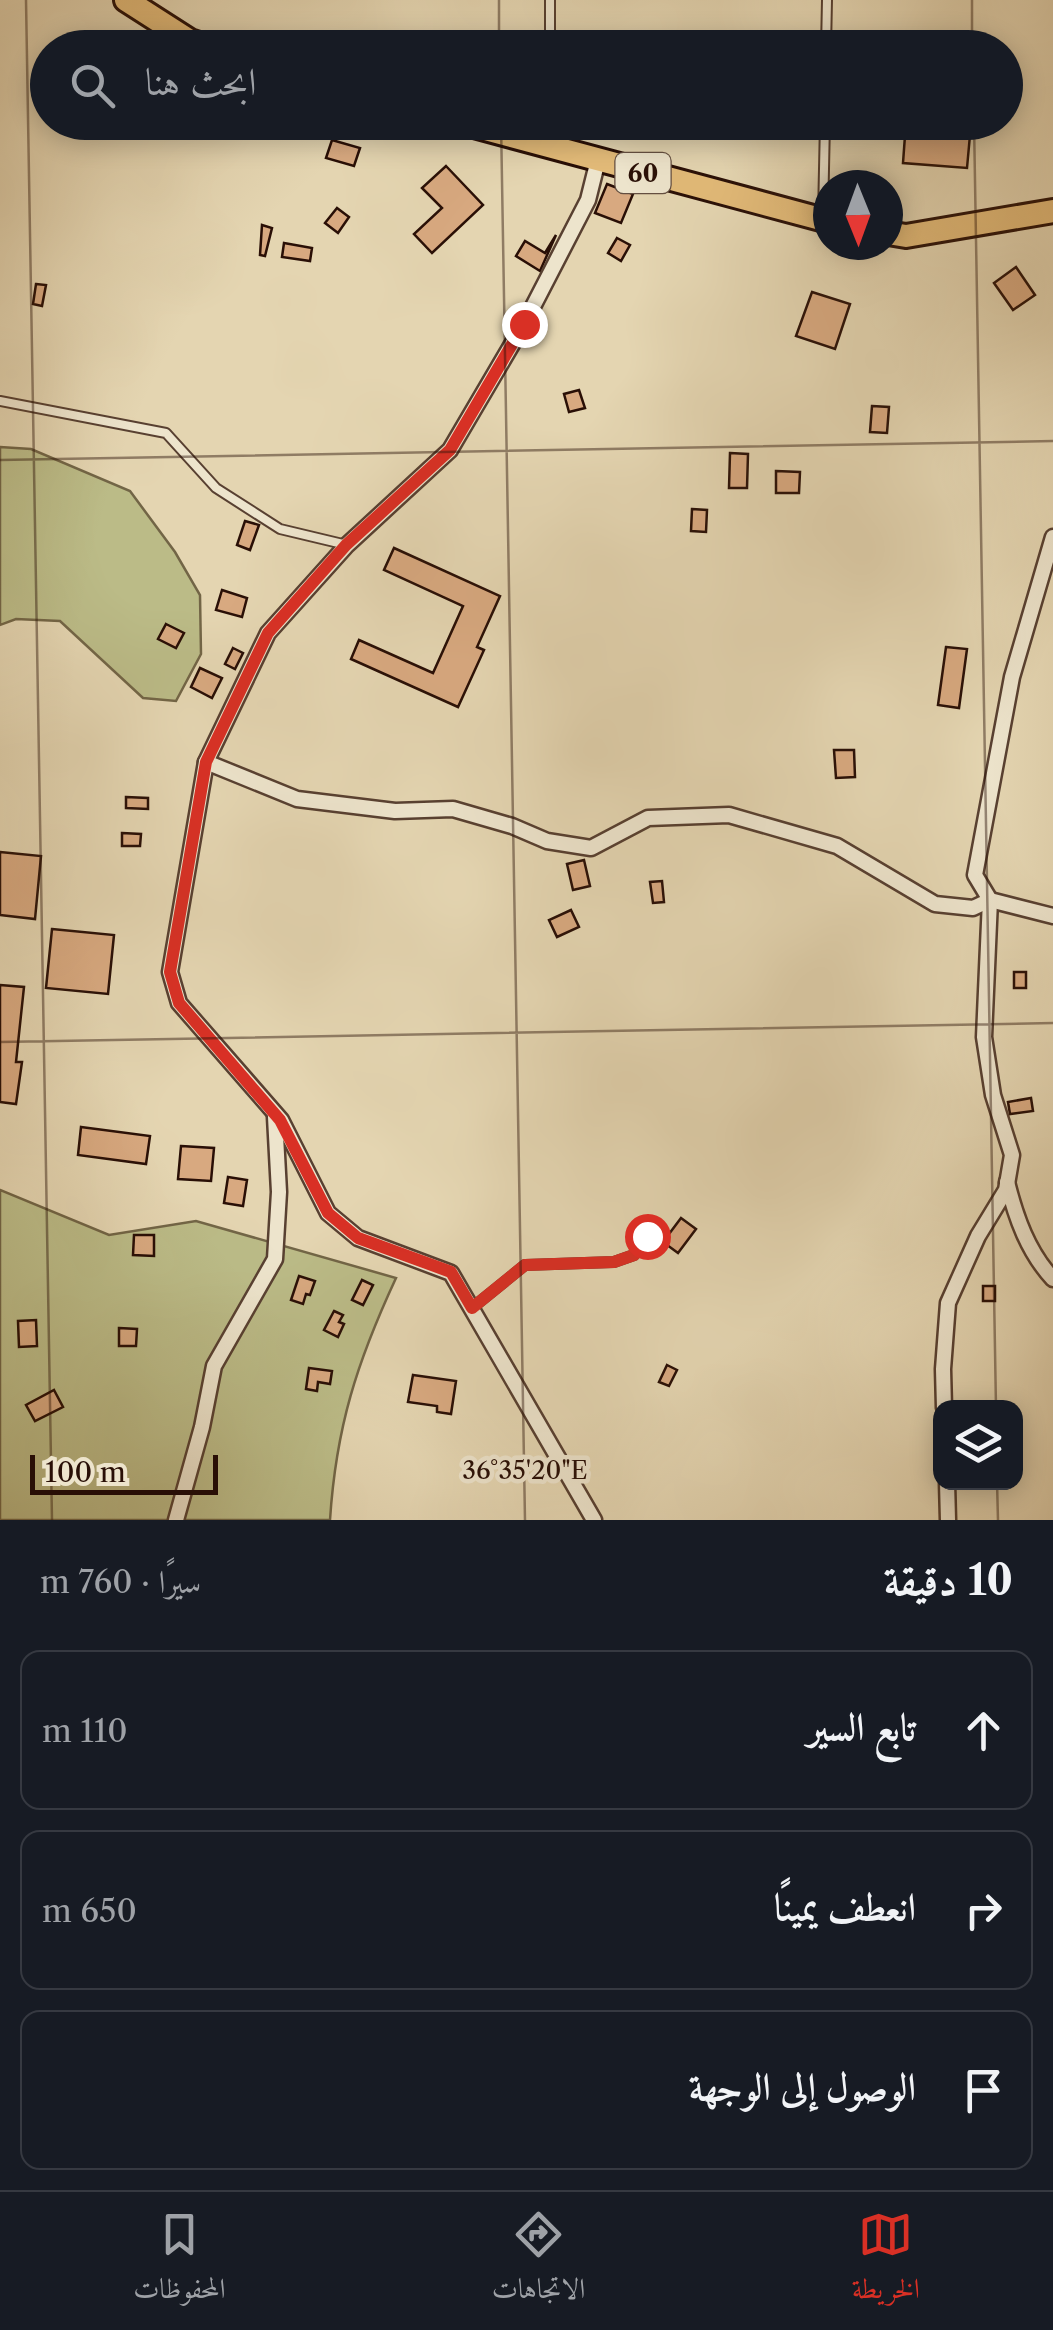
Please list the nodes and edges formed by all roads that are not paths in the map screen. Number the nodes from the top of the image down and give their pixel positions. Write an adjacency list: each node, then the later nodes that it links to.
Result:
1 (126, 0): 4 (main road)
2 (550, 0): 5 (lane)
3 (827, 0): 6 (lane)
4 (173, 30)
5 (550, 30)
6 (826, 30)
7 (522, 140): 10 (main road, 60)
8 (538, 140): 10 (lane)
9 (825, 140): 12 (lane)
10 (536, 144): 11 (main road, 60)
11 (598, 160): 14 (main road, 60); 18 (street)
12 (825, 170)
13 (1053, 211): 15 (main road)
14 (813, 218)
15 (903, 236)
16 (0, 401): 18 (lane)
17 (1053, 536): 20 (street)
18 (346, 545): 19 (street)
19 (206, 762): 20 (street); 22 (street)
20 (990, 900): 21 (street); 23 (street)
21 (1053, 916)
22 (274, 1113): 26 (street); 29 (street)
23 (1007, 1182): 25 (street); 27 (street)
24 (647, 1236): 26 (lane)
25 (1053, 1279)
26 (472, 1308): 30 (street)
27 (944, 1400)
28 (947, 1490): 31 (street)
29 (176, 1520)
30 (594, 1520)
31 (948, 1520)

